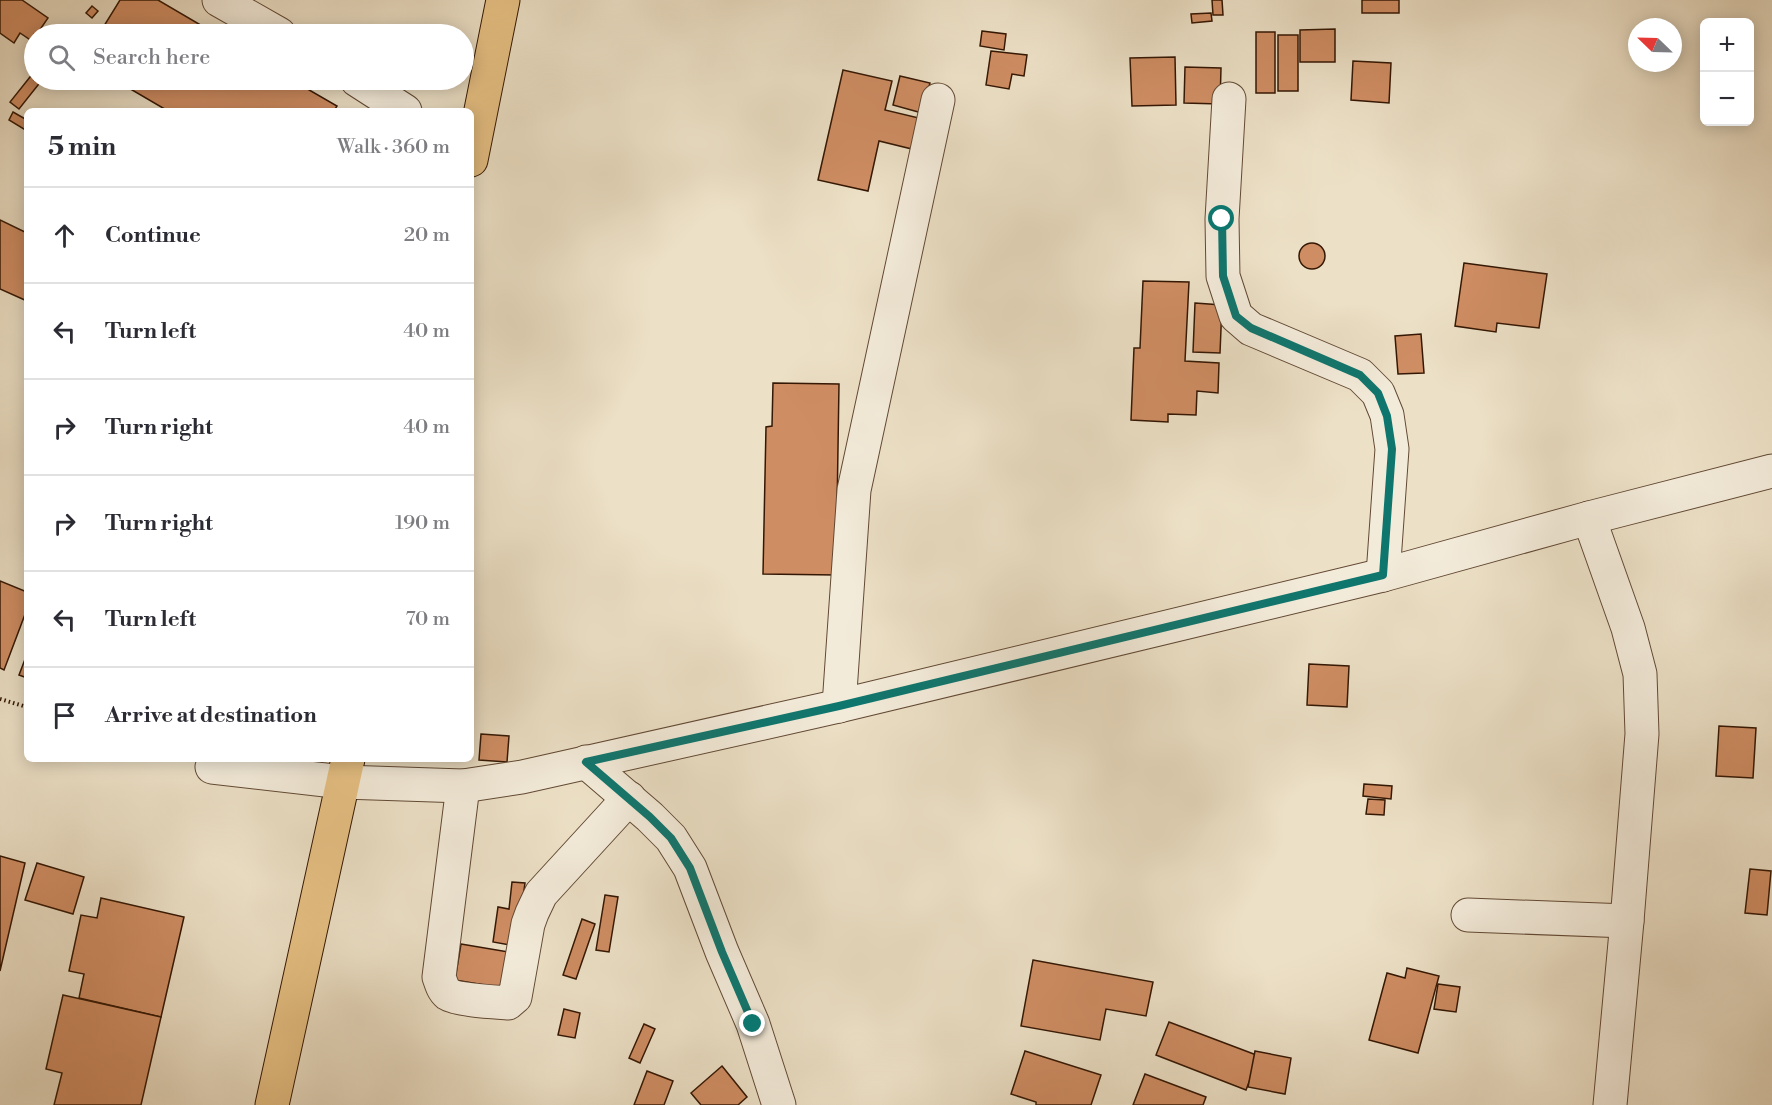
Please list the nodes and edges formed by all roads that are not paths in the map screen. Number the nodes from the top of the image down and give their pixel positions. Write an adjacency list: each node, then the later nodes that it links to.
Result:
1 (219, 0): 3 (street)
2 (503, 0): 8 (highway)
3 (261, 24)
4 (372, 90): 7 (street)
5 (1229, 99): 11 (street)
6 (938, 100): 12 (street)
7 (400, 108)
8 (474, 141)
9 (1772, 471): 10 (street)
10 (1588, 518): 11 (street); 19 (street)
11 (1383, 575): 12 (street)
12 (839, 706): 13 (street)
13 (586, 762): 16 (street); 17 (street)
14 (212, 767): 15 (street)
15 (345, 770): 16 (street); 20 (highway)
16 (463, 786): 17 (street)
17 (628, 798): 21 (street)
18 (1468, 915): 19 (street)
19 (1627, 921): 22 (street)
20 (272, 1105)
21 (779, 1105)
22 (1610, 1105)

